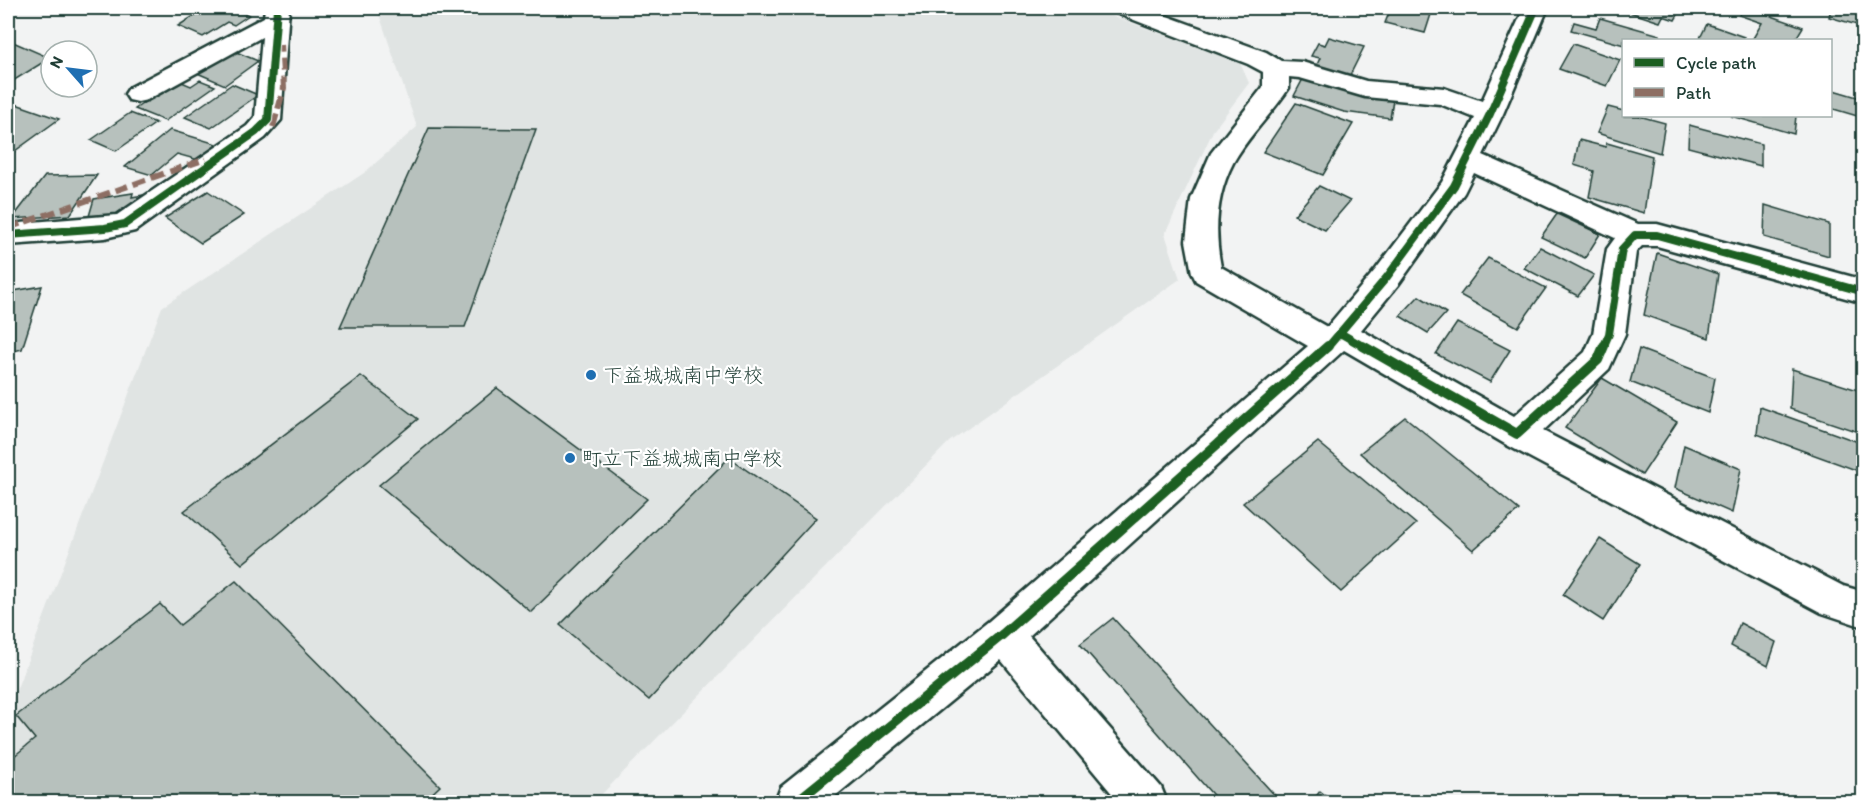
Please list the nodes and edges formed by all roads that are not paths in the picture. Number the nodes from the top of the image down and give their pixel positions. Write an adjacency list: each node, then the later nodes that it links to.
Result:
1 (1124, 8): 4 (street)
2 (1536, 8): 6 (street)
3 (277, 14): 5 (street); 8 (street)
4 (1276, 69): 6 (street); 11 (street)
5 (138, 94)
6 (1490, 114): 7 (street)
7 (1467, 159): 9 (street); 11 (street)
8 (8, 235)
9 (1635, 235): 10 (street); 12 (street)
10 (1863, 292)
11 (1335, 339): 12 (street); 14 (street)
12 (1517, 434): 13 (street)
13 (1863, 610)
14 (1003, 634): 15 (street); 16 (street)
15 (796, 802)
16 (1146, 802)

